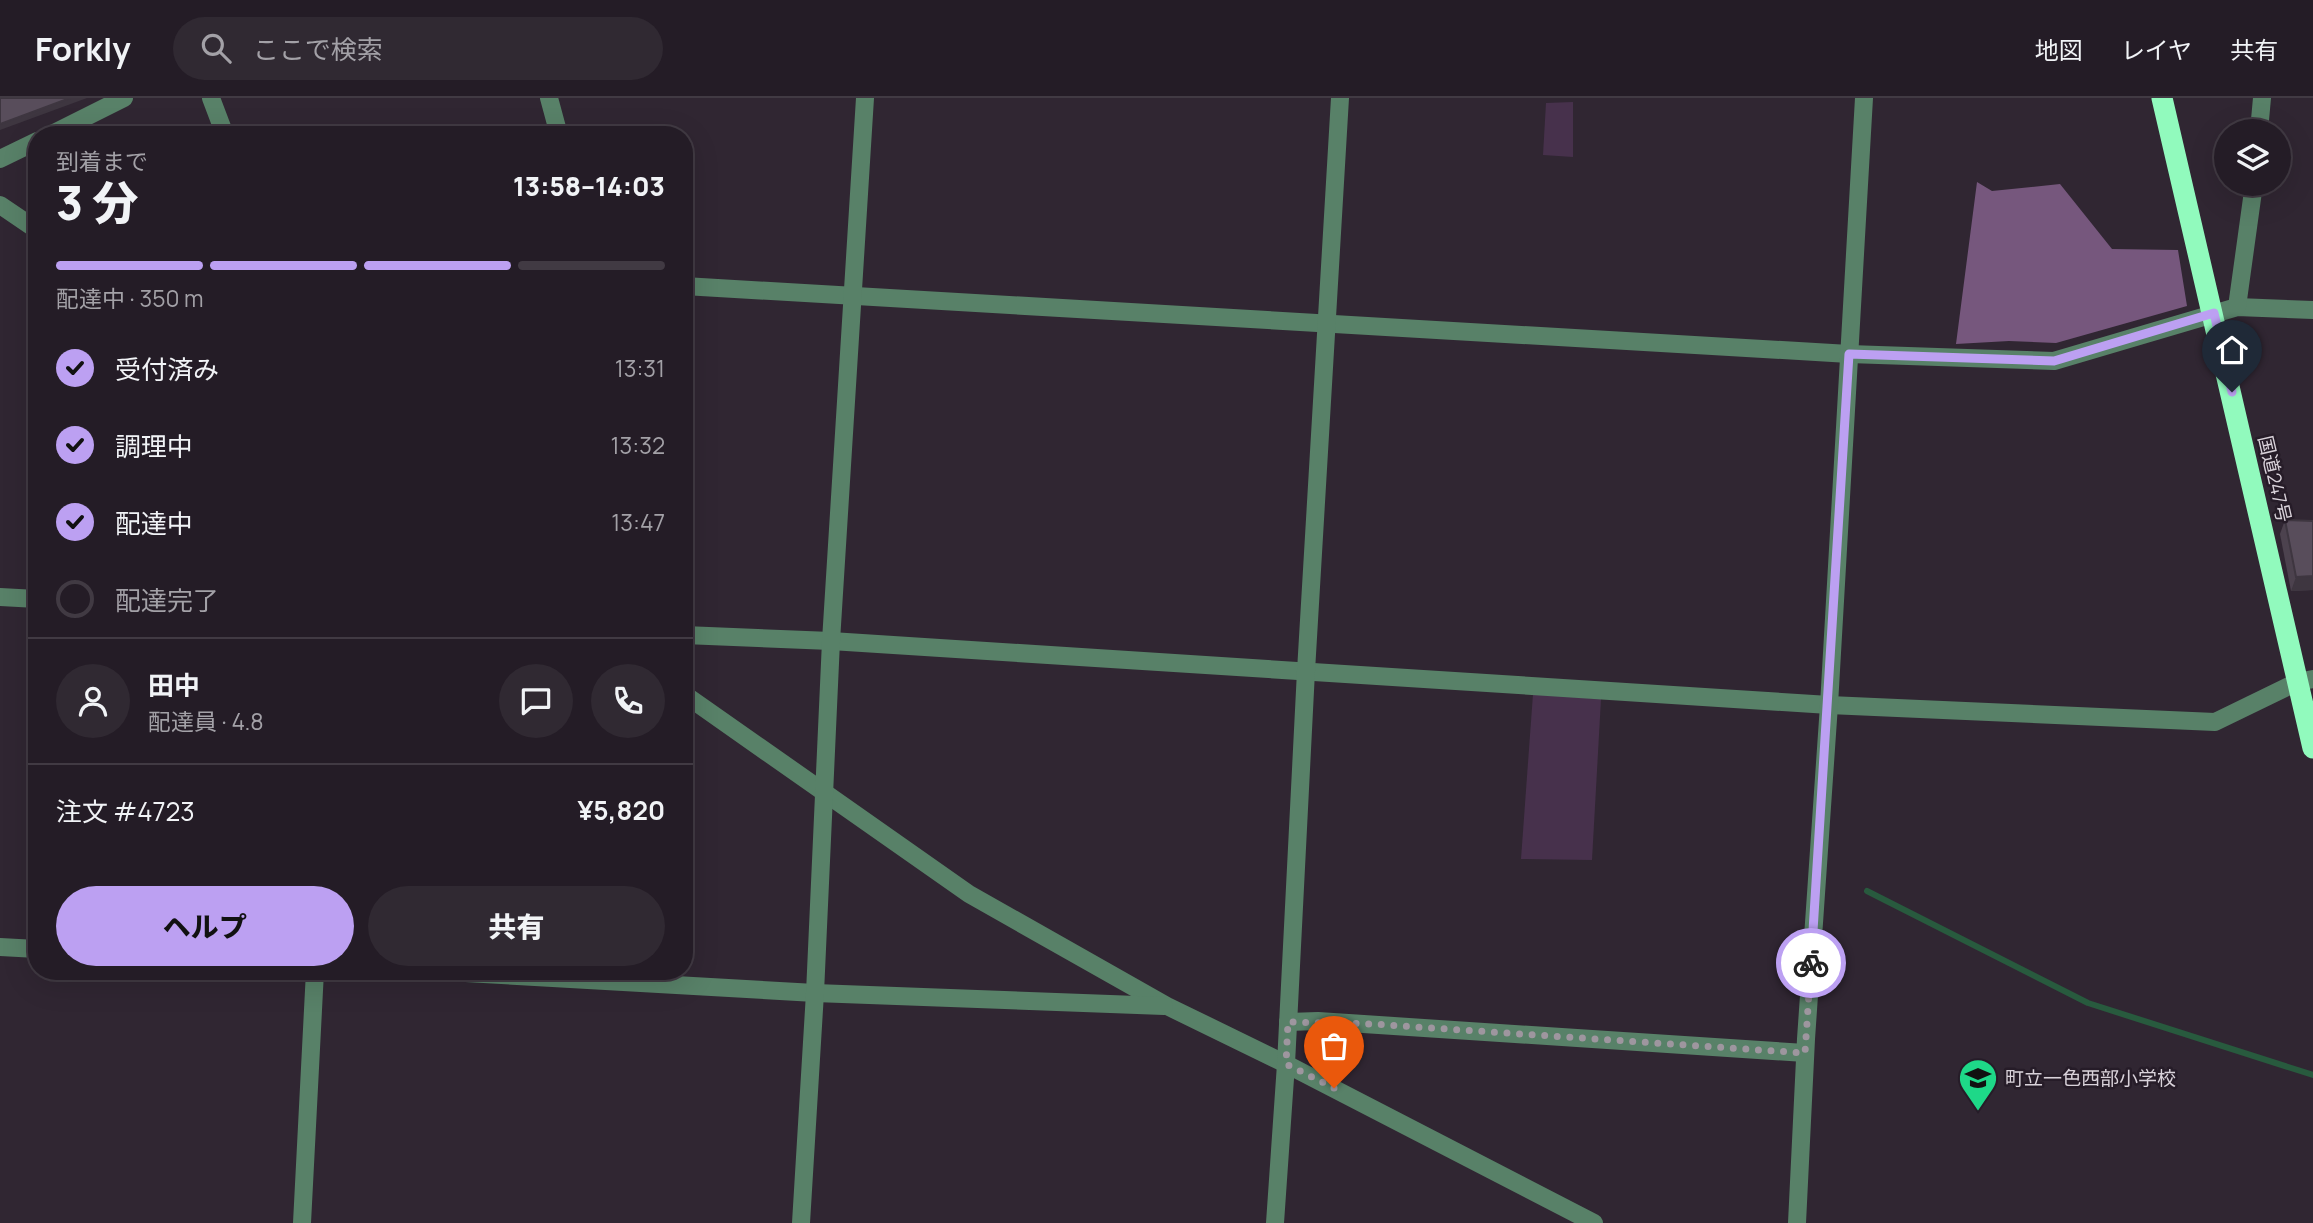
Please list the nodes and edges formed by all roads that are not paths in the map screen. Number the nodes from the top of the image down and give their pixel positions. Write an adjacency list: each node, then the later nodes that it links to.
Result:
1 (124, 98): 10 (street)
2 (211, 98): 11 (street)
3 (549, 98): 12 (street)
4 (865, 98): 19 (street)
5 (1340, 98): 23 (street)
6 (1864, 98): 24 (street)
7 (2162, 98): 22 (highway, 国道247号)
8 (2262, 98): 9 (street)
9 (2260, 119)
10 (68, 126)
11 (222, 126)
12 (557, 126)
13 (28, 145): 14 (street)
14 (0, 159)
15 (2252, 196): 20 (street)
16 (0, 205): 17 (street)
17 (28, 224)
18 (693, 287): 19 (street)
19 (853, 296): 23 (street); 28 (street)
20 (2237, 307): 21 (street); 22 (street)
21 (2313, 310)
22 (2214, 313): 24 (street); 30 (highway, 国道247号)
23 (1326, 323): 24 (street); 29 (street)
24 (1849, 354): 32 (street)
25 (0, 597): 26 (street)
26 (28, 599)
27 (693, 635): 28 (street)
28 (831, 641): 29 (street); 34 (street)
29 (1306, 671): 32 (street); 41 (street)
30 (2305, 681): 32 (street); 33 (highway, 国道247号)
31 (693, 700): 34 (street)
32 (1829, 705): 42 (street)
33 (2313, 748)
34 (825, 794): 39 (street); 40 (street)
35 (0, 947): 36 (street)
36 (28, 949)
37 (315, 980): 44 (street)
38 (588, 980): 39 (street)
39 (815, 993): 40 (street); 45 (street)
40 (1167, 1006): 43 (street)
41 (1288, 1022): 42 (street); 43 (street)
42 (1805, 1053): 48 (street)
43 (1286, 1064): 46 (street); 47 (street)
44 (302, 1223)
45 (801, 1223)
46 (1275, 1223)
47 (1594, 1223)
48 (1797, 1223)

